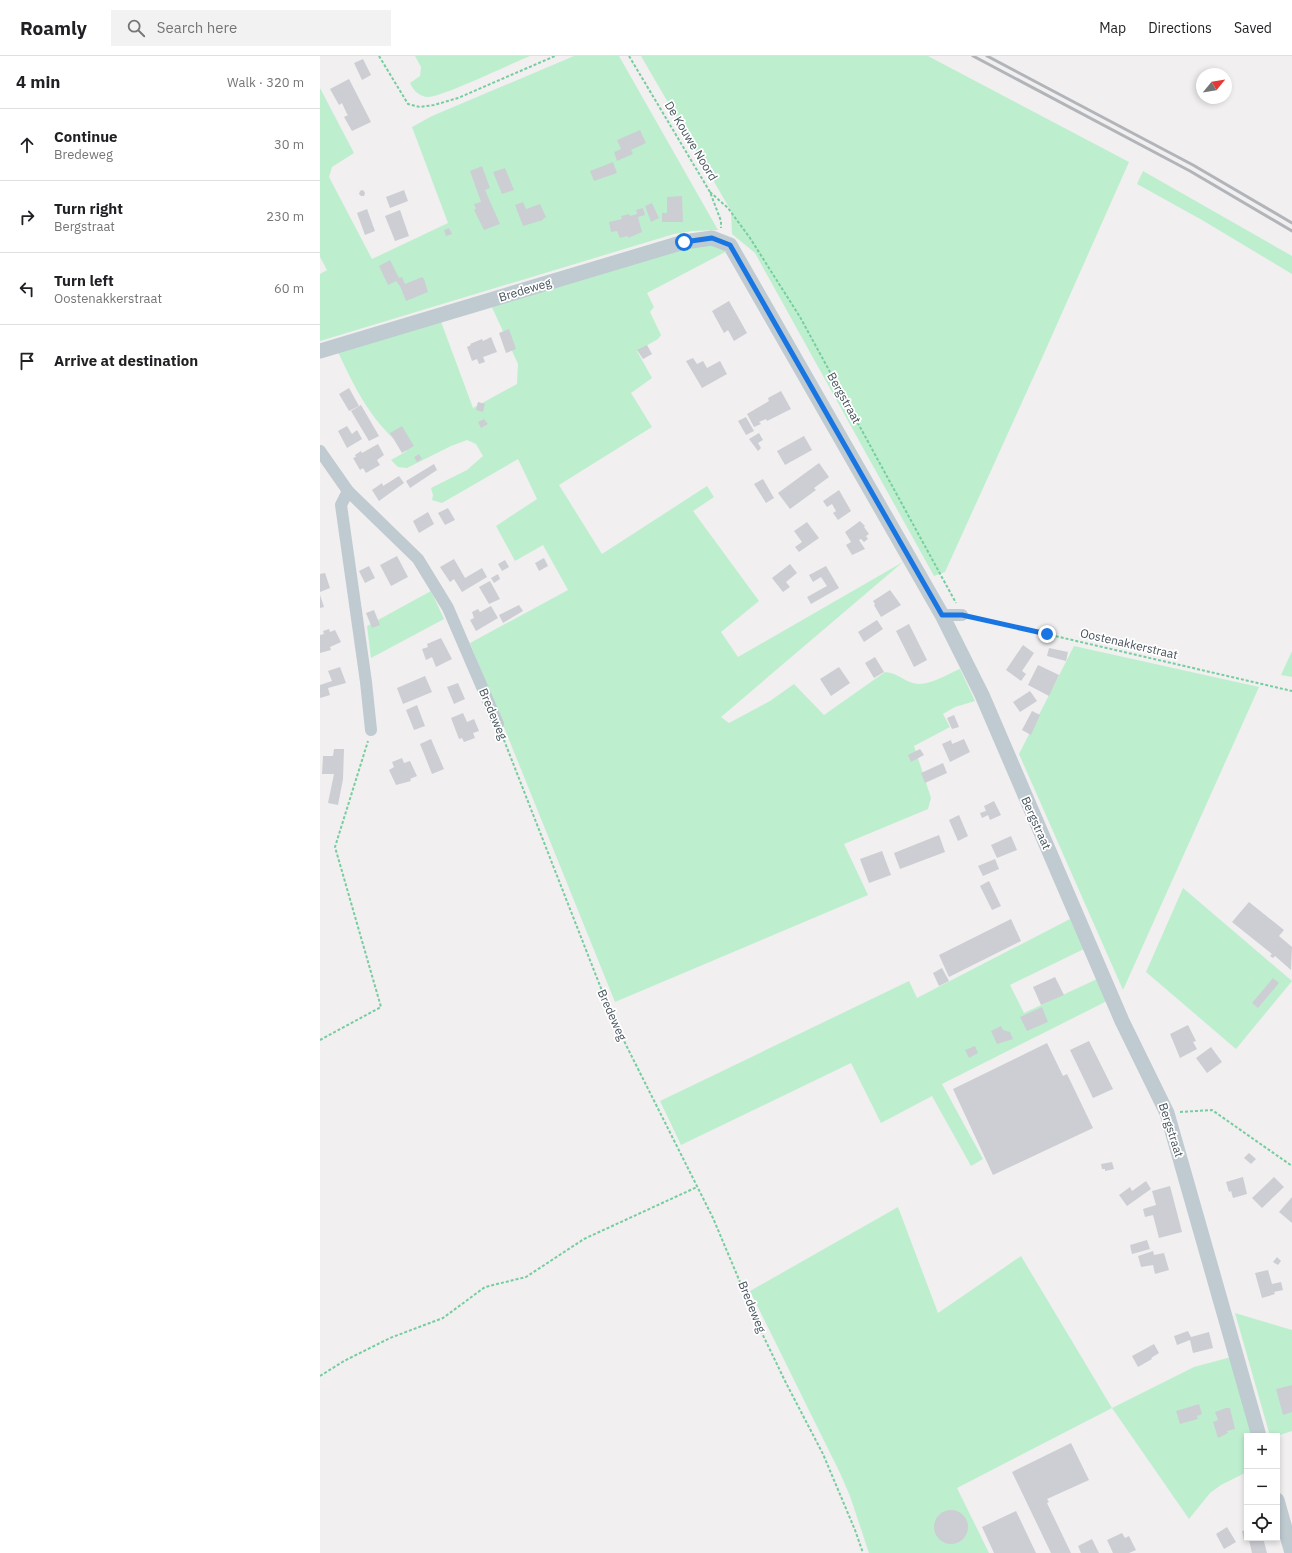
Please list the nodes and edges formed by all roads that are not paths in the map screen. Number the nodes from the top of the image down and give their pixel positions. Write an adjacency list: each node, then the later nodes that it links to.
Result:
1 (726, 243): 2 (street, Bredeweg); 5 (street, Bergstraat)
2 (320, 351)
3 (320, 451): 4 (street, Bredeweg)
4 (348, 491): 7 (street, Bredeweg); 8 (street)
5 (942, 615): 6 (street); 9 (street, Bergstraat)
6 (962, 615)
7 (498, 724)
8 (371, 730)
9 (1258, 1433)
10 (1278, 1505): 11 (street)
11 (1292, 1553)

